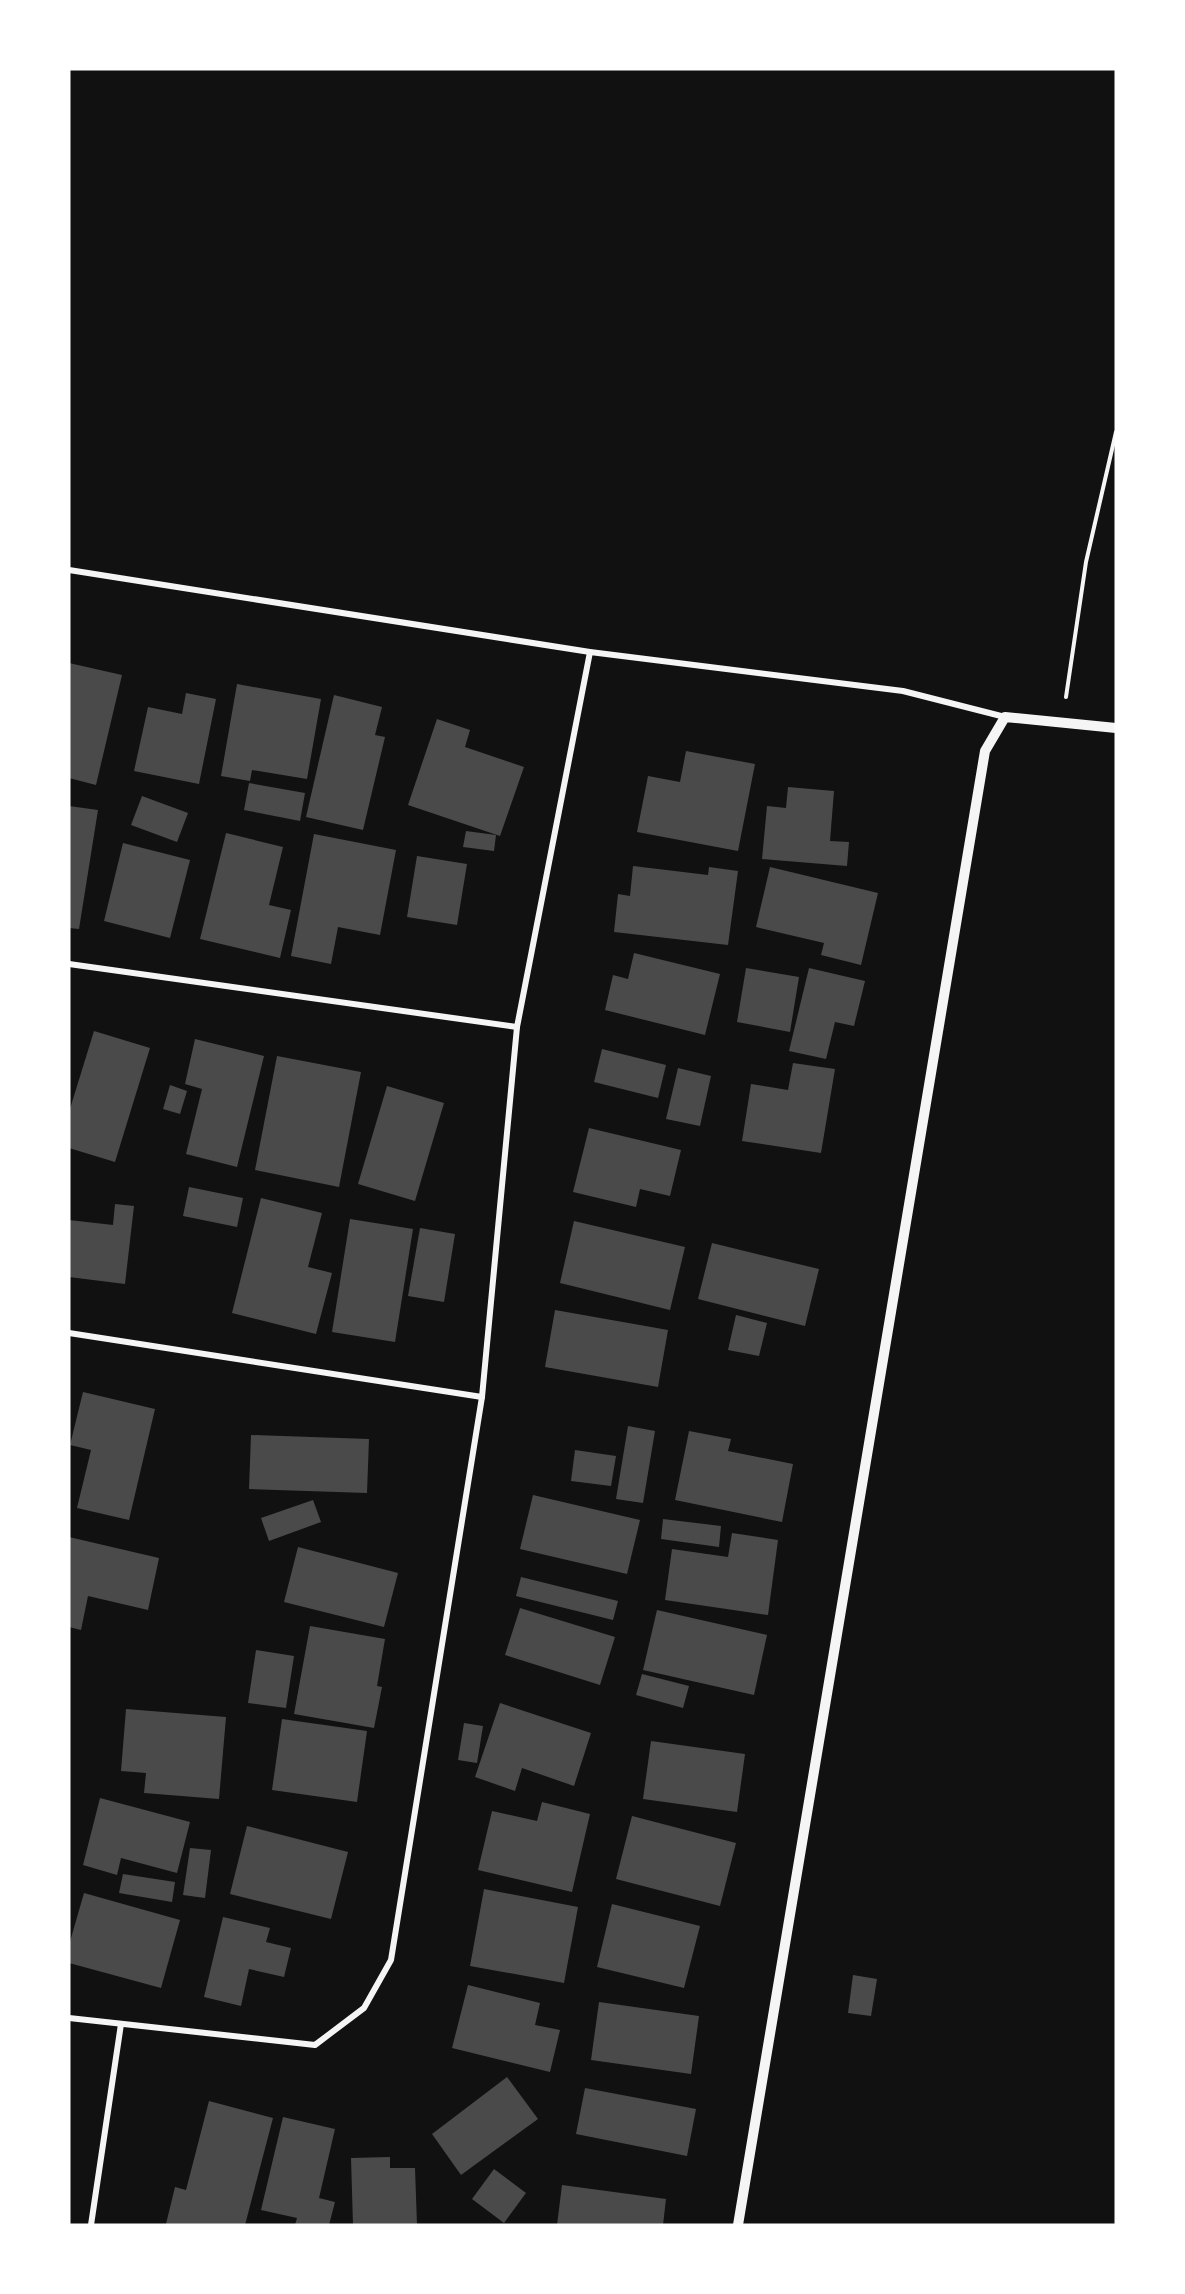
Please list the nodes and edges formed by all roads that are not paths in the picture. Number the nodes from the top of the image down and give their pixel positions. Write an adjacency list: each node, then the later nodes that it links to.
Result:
1 (69, 570): 2 (street)
2 (590, 652): 3 (street); 6 (street)
3 (1005, 717): 4 (street); 12 (street)
4 (1116, 728)
5 (69, 964): 6 (street)
6 (517, 1027): 8 (street)
7 (69, 1333): 8 (street)
8 (482, 1397): 10 (street)
9 (69, 2018): 10 (street)
10 (121, 2024): 11 (street)
11 (91, 2225)
12 (738, 2225)

